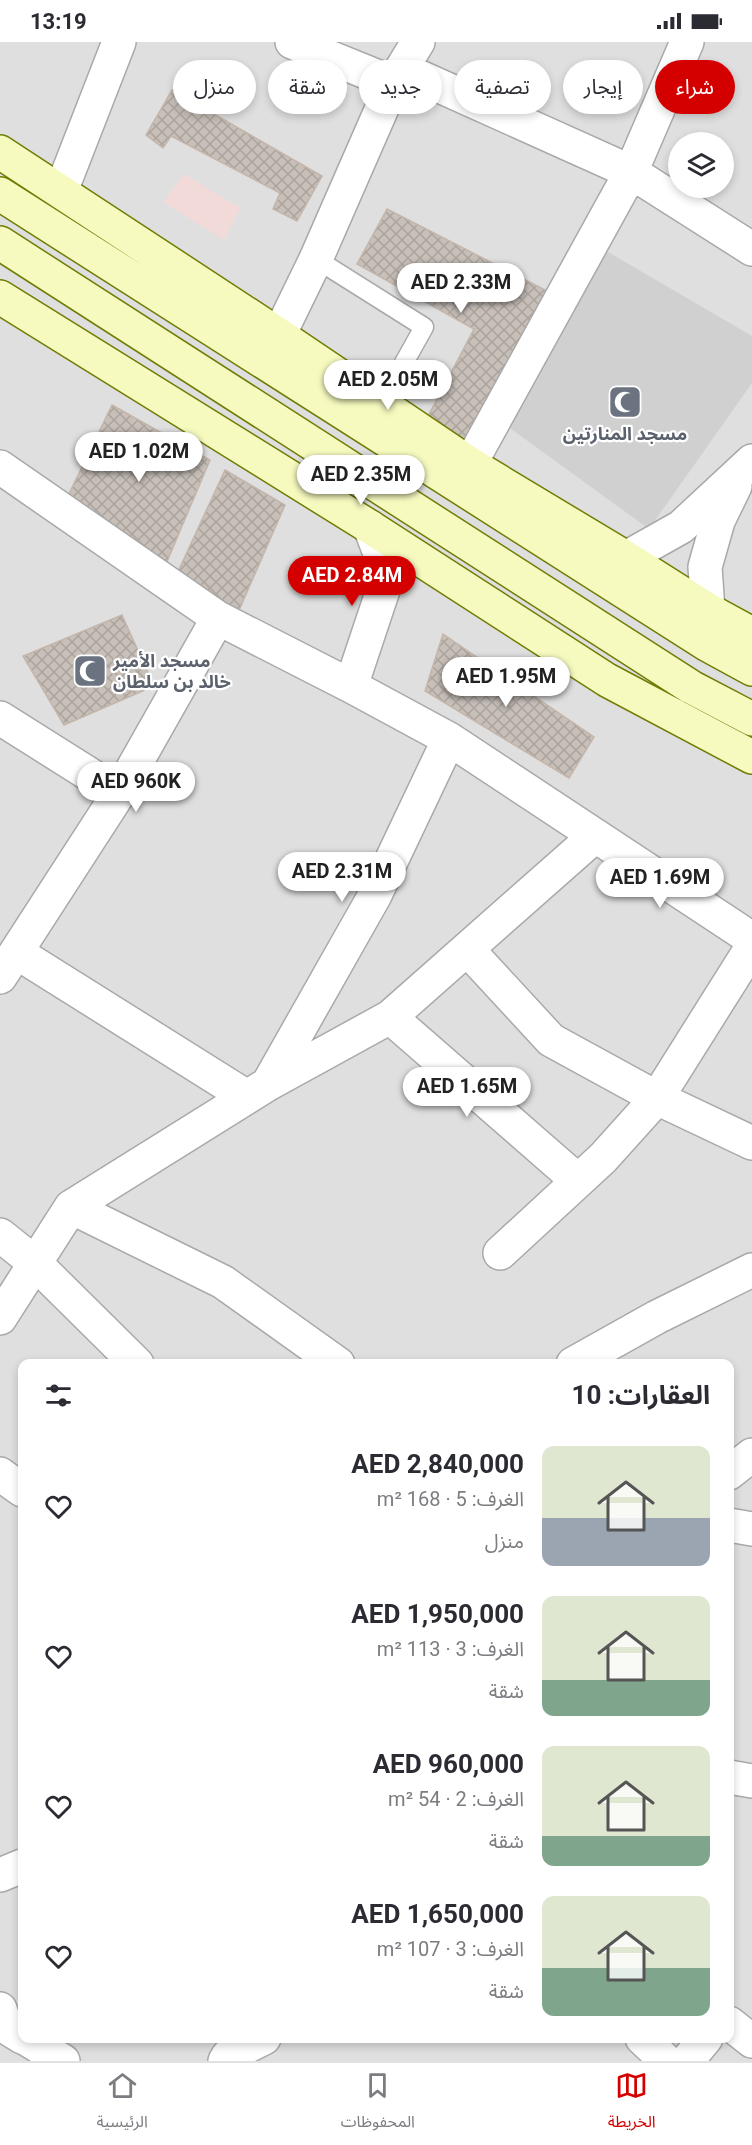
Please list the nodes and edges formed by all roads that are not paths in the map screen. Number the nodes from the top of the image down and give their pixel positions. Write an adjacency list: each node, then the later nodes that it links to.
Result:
1 (119, 42): 9 (street)
2 (292, 42): 4 (street)
3 (687, 42): 8 (street)
4 (380, 60)
5 (442, 83): 8 (street)
6 (382, 114): 13 (street)
7 (0, 152): 9 (main road)
8 (631, 172): 12 (street); 17 (street)
9 (61, 190): 15 (main road)
10 (0, 194): 25 (main road)
11 (0, 243): 28 (main road)
12 (752, 249)
13 (316, 259): 15 (street); 16 (lane)
14 (0, 297): 20 (main road)
15 (279, 335): 16 (main road)
16 (381, 404): 17 (main road)
17 (470, 464): 21 (main road)
18 (747, 466): 21 (street); 22 (street)
19 (0, 467): 23 (street)
20 (370, 526): 26 (street); 30 (main road)
21 (626, 558): 22 (main road)
22 (708, 610): 24 (main road)
23 (218, 618): 26 (street); 31 (street)
24 (752, 634)
25 (752, 669)
26 (351, 686): 29 (street)
27 (0, 718): 31 (street)
28 (752, 719)
29 (449, 740): 32 (street); 38 (street)
30 (752, 757)
31 (118, 793): 36 (street)
32 (595, 836): 33 (street); 35 (street)
33 (752, 939)
34 (752, 947): 39 (street)
35 (466, 949): 37 (street); 39 (street)
36 (5, 966): 38 (street)
37 (390, 1017): 38 (street); 41 (street)
38 (258, 1091): 42 (street)
39 (657, 1098): 40 (street); 41 (street)
40 (752, 1143)
41 (578, 1181): 44 (street)
42 (71, 1207): 45 (street); 49 (street)
43 (0, 1235): 45 (street)
44 (500, 1253)
45 (35, 1263): 47 (street); 48 (street)
46 (752, 1270): 50 (street)
47 (0, 1318)
48 (132, 1359)
49 (331, 1359)
50 (582, 1359)
51 (752, 1455): 52 (street)
52 (734, 1469)
53 (0, 1474): 54 (street)
54 (18, 1487)
55 (734, 1526): 56 (street)
56 (752, 1529)
57 (734, 1778): 58 (street)
58 (752, 1780)
59 (18, 1868): 60 (street)
60 (0, 1875)
61 (734, 2027): 62 (street)
62 (752, 2041)
63 (34, 2043): 68 (street)
64 (249, 2043): 67 (street)
65 (647, 2043): 69 (street)
66 (701, 2043): 70 (street)
67 (223, 2052)
68 (63, 2061)
69 (666, 2061)
70 (687, 2061)

